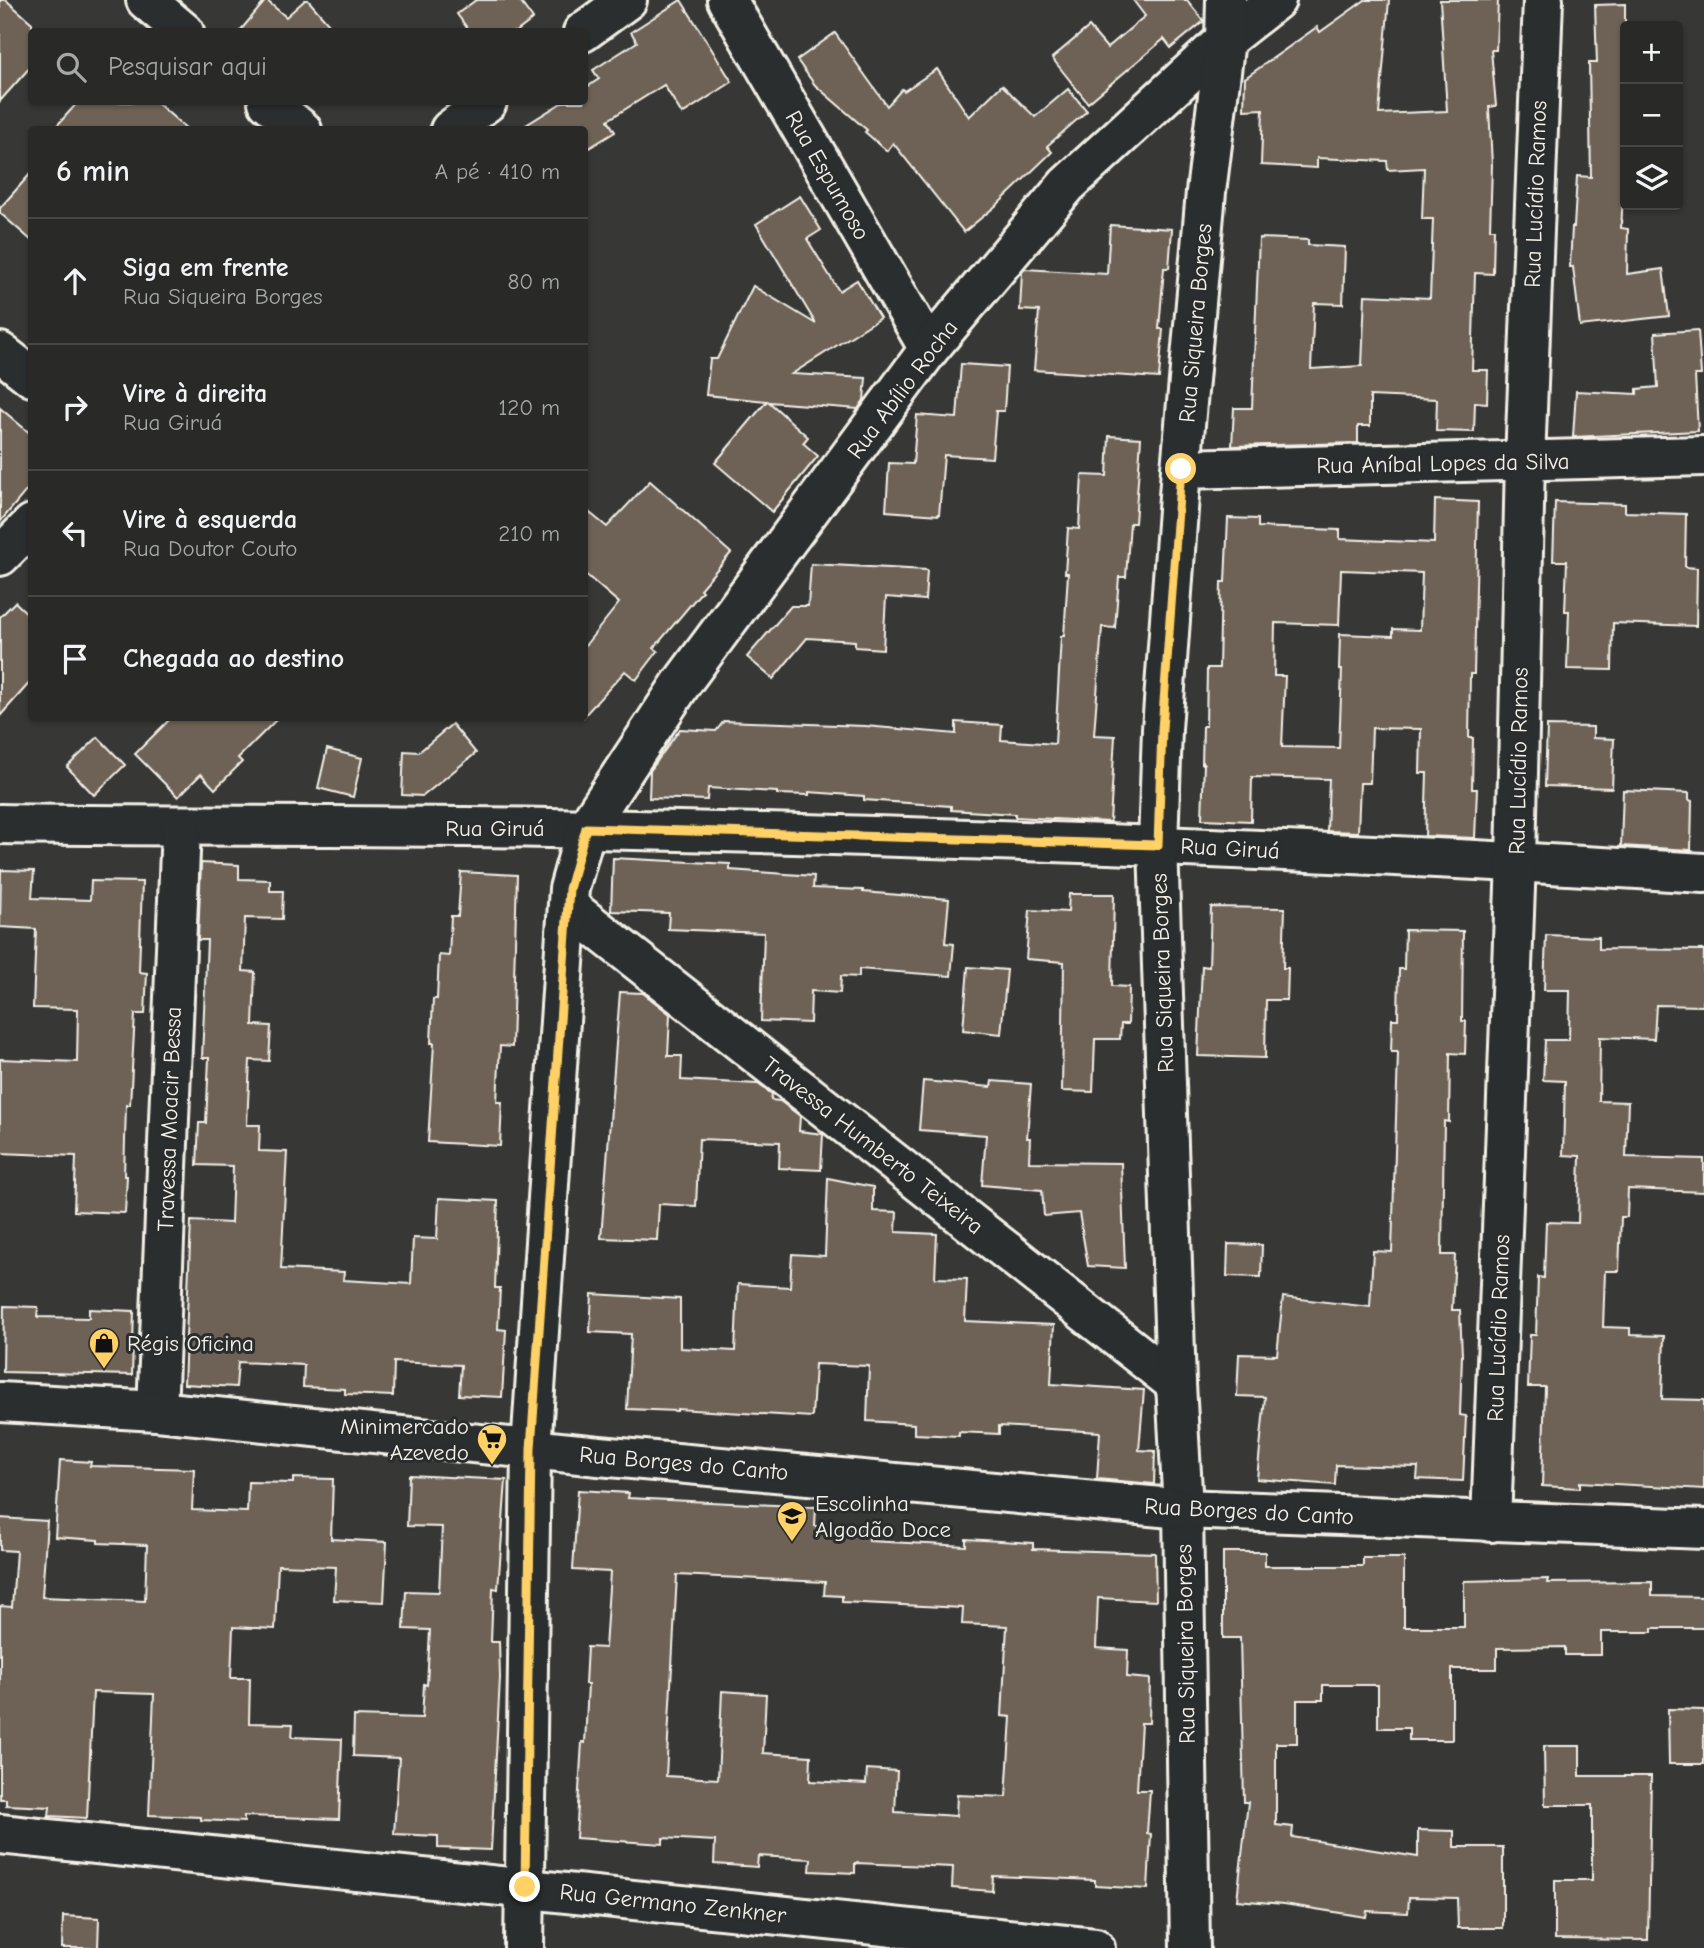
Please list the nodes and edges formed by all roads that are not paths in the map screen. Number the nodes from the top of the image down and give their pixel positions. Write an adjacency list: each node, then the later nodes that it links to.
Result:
1 (146, 0): 7 (street)
2 (627, 0): 8 (street)
3 (727, 0): 14 (street, Rua Espumoso)
4 (1226, 0): 9 (street, Rua Siqueira Borges)
5 (1276, 0): 9 (street, Rua Abílio Rocha)
6 (1542, 0): 18 (street, Rua Lucídio Ramos)
7 (179, 28)
8 (588, 28)
9 (1225, 40): 14 (street, Rua Abílio Rocha); 19 (street, Rua Siqueira Borges)
10 (272, 105): 12 (street)
11 (483, 105): 13 (street)
12 (297, 126)
13 (455, 126)
14 (929, 349): 24 (street, Rua Abílio Rocha)
15 (0, 352): 16 (street)
16 (28, 374)
17 (1704, 456): 18 (street, Rua Aníbal Lopes da Silva)
18 (1525, 461): 19 (street, Rua Aníbal Lopes da Silva); 26 (street, Rua Lucídio Ramos)
19 (1181, 469): 25 (street, Rua Siqueira Borges)
20 (28, 528): 21 (street)
21 (0, 556)
22 (0, 824): 23 (street, Rua Giruá)
23 (181, 827): 24 (street, Rua Giruá); 31 (street, Travessa Moacir Bessa)
24 (586, 828): 25 (street, Rua Giruá); 28 (street, Rua Abílio Rocha)
25 (1158, 845): 26 (street, Rua Giruá); 29 (street, Rua Siqueira Borges)
26 (1516, 861): 27 (street, Rua Giruá); 34 (street, Rua Lucídio Ramos)
27 (1704, 873)
28 (569, 907): 29 (street, Travessa Humberto Teixeira); 32 (street, Rua Abílio Rocha)
29 (1176, 1384): 33 (street, Rua Siqueira Borges)
30 (0, 1402): 31 (street, Rua Borges do Canto)
31 (157, 1411): 32 (street, Rua Borges do Canto)
32 (531, 1449): 33 (street, Rua Borges do Canto); 37 (street, Rua Abílio Rocha)
33 (1182, 1509): 34 (street, Rua Borges do Canto); 40 (street, Rua Siqueira Borges)
34 (1491, 1522): 35 (street, Rua Borges do Canto)
35 (1704, 1529)
36 (0, 1834): 37 (street, Rua Germano Zenkner)
37 (525, 1887): 38 (street, Rua Abílio Rocha); 39 (street, Rua Germano Zenkner)
38 (524, 1948)
39 (1095, 1948)
40 (1190, 1948)

